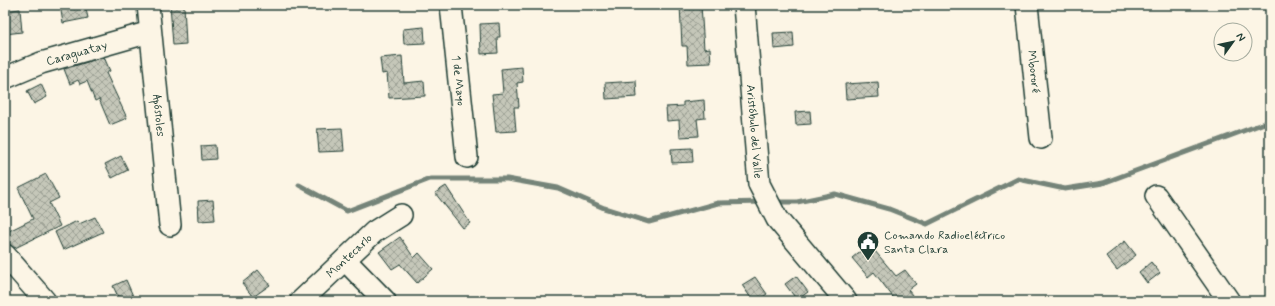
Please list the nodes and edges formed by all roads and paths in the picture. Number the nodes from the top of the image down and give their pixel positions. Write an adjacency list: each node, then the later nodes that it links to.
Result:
1 (148, 5): 5 (street, Apóstoles)
2 (452, 5): 8 (street, 1 de Mayo)
3 (744, 5): 14 (street, Aristóbulo del Valle)
4 (1027, 5): 7 (street, Mbororé)
5 (150, 32): 6 (street, Caraguatay); 11 (street, Apóstoles)
6 (5, 78)
7 (1041, 138)
8 (467, 157)
9 (1156, 196): 18 (street)
10 (401, 215): 13 (street, Montecarlo)
11 (170, 225)
12 (5, 255): 15 (street)
13 (345, 260): 16 (street, Montecarlo); 17 (street)
14 (842, 300)
15 (45, 301)
16 (301, 301)
17 (385, 301)
18 (1229, 301)

